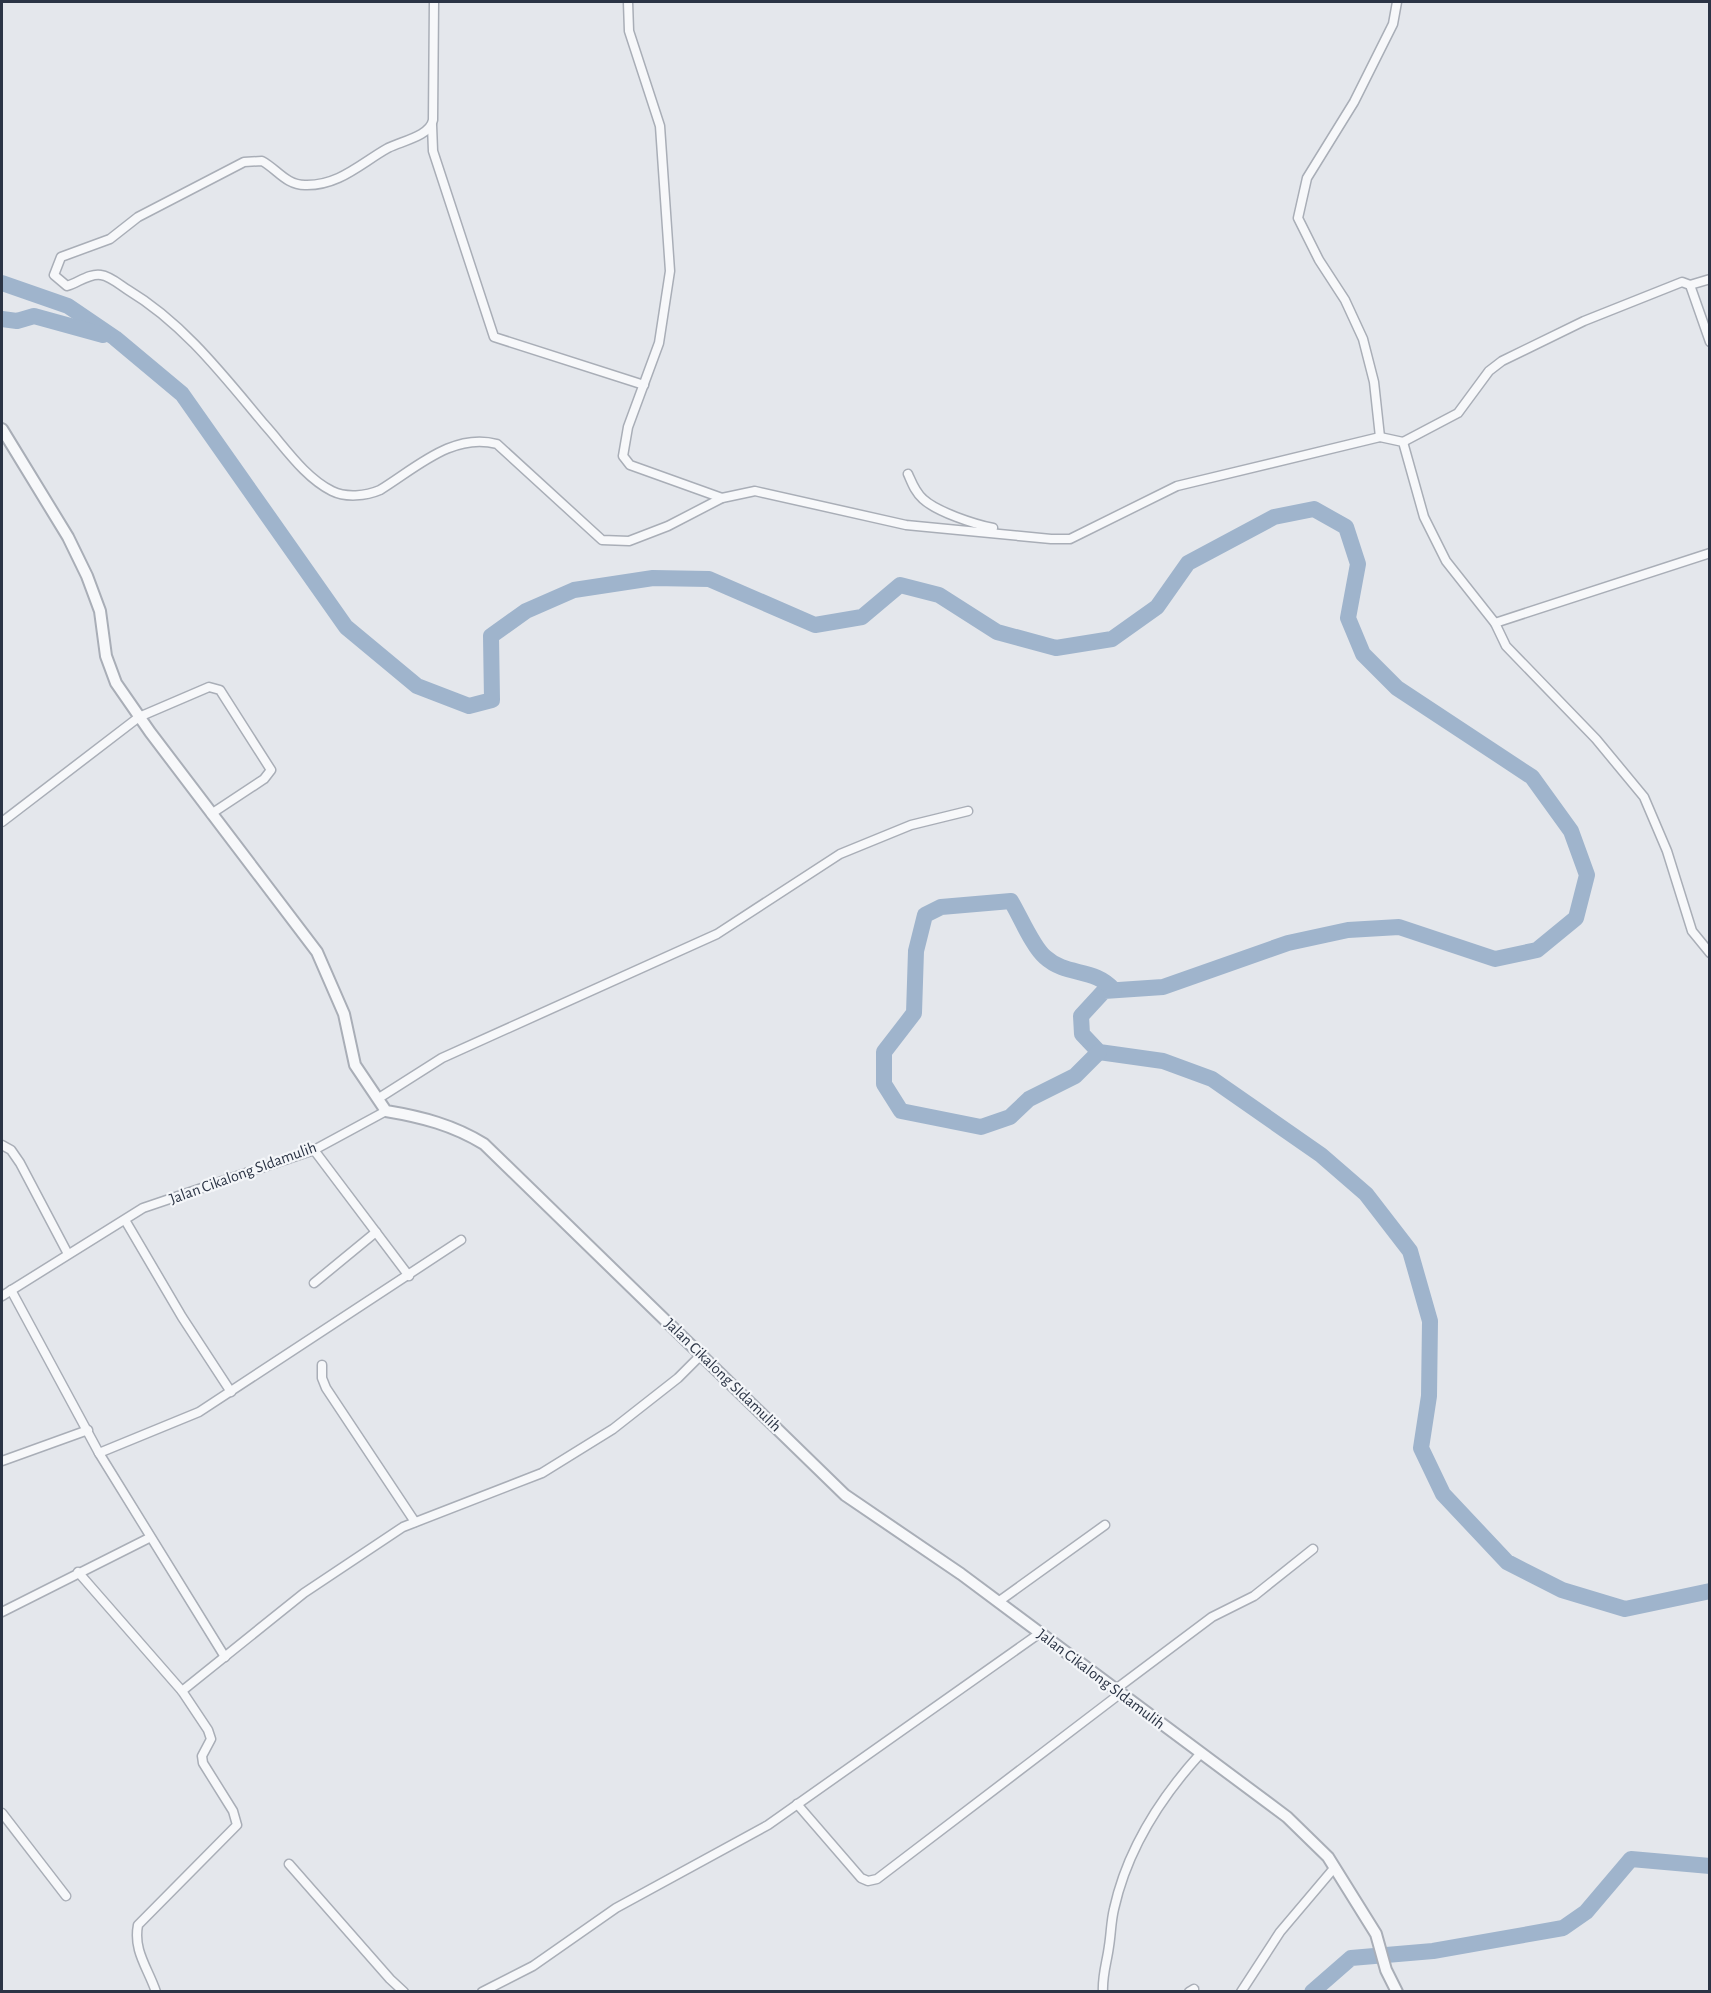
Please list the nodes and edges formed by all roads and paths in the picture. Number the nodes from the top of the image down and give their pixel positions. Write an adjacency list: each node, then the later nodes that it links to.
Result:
1 (434, 2): 4 (street)
2 (628, 2): 8 (street)
3 (1397, 2): 10 (street)
4 (432, 125): 8 (street); 13 (street)
5 (1710, 279): 6 (street)
6 (1690, 285): 7 (street); 11 (street)
7 (1710, 342)
8 (644, 385): 13 (street)
9 (2, 429): 17 (street)
10 (1380, 437): 11 (street); 14 (street)
11 (1403, 442): 16 (street)
12 (908, 474): 14 (street)
13 (722, 498): 14 (street)
14 (1023, 535)
15 (1710, 553): 16 (street)
16 (1495, 623): 21 (street)
17 (139, 717): 19 (street); 19 (street); 20 (street)
18 (969, 811): 22 (street)
19 (211, 814): 22 (street)
20 (2, 822)
21 (1710, 953)
22 (379, 1098): 23 (street)
23 (386, 1111): 25 (street, Jalan Cikalong SIdamulih); 34 (street, Jalan Cikalong SIdamulih)
24 (2, 1145): 29 (street)
25 (314, 1150): 26 (street, Jalan Cikalong SIdamulih); 27 (street)
26 (125, 1220): 29 (street, Jalan Cikalong SIdamulih); 36 (street)
27 (376, 1232): 30 (street); 31 (street)
28 (461, 1240): 30 (street)
29 (68, 1254): 32 (street, Jalan Cikalong SIdamulih)
30 (409, 1276): 36 (street)
31 (314, 1283)
32 (11, 1290): 33 (street, Jalan Cikalong SIdamulih); 37 (street)
33 (2, 1296)
34 (702, 1354): 40 (street); 45 (street, Jalan Cikalong SIdamulih)
35 (322, 1365): 40 (street)
36 (231, 1392): 38 (street)
37 (88, 1430): 38 (street); 39 (street)
38 (99, 1453): 42 (street)
39 (2, 1461)
40 (416, 1522): 48 (street)
41 (1105, 1525): 45 (street)
42 (149, 1538): 44 (street); 48 (street)
43 (1313, 1549): 50 (street)
44 (78, 1572): 46 (street); 49 (street)
45 (998, 1602): 47 (street, Jalan Cikalong SIdamulih)
46 (2, 1612)
47 (1040, 1633): 50 (street, Jalan Cikalong SIdamulih); 52 (street)
48 (225, 1657): 49 (street)
49 (182, 1691): 57 (street)
50 (1118, 1691): 51 (street, Jalan Cikalong SIdamulih); 52 (street)
51 (1201, 1753): 55 (street, Jalan Cikalong SIdamulih); 60 (street)
52 (797, 1804): 59 (street)
53 (2, 1813): 56 (street)
54 (289, 1864): 58 (street)
55 (1335, 1867): 61 (street); 62 (street, Jalan Cikalong SIdamulih)
56 (66, 1896)
57 (156, 1992)
58 (404, 1992)
59 (482, 1992)
60 (1103, 1992)
61 (1241, 1992)
62 (1397, 1992)

